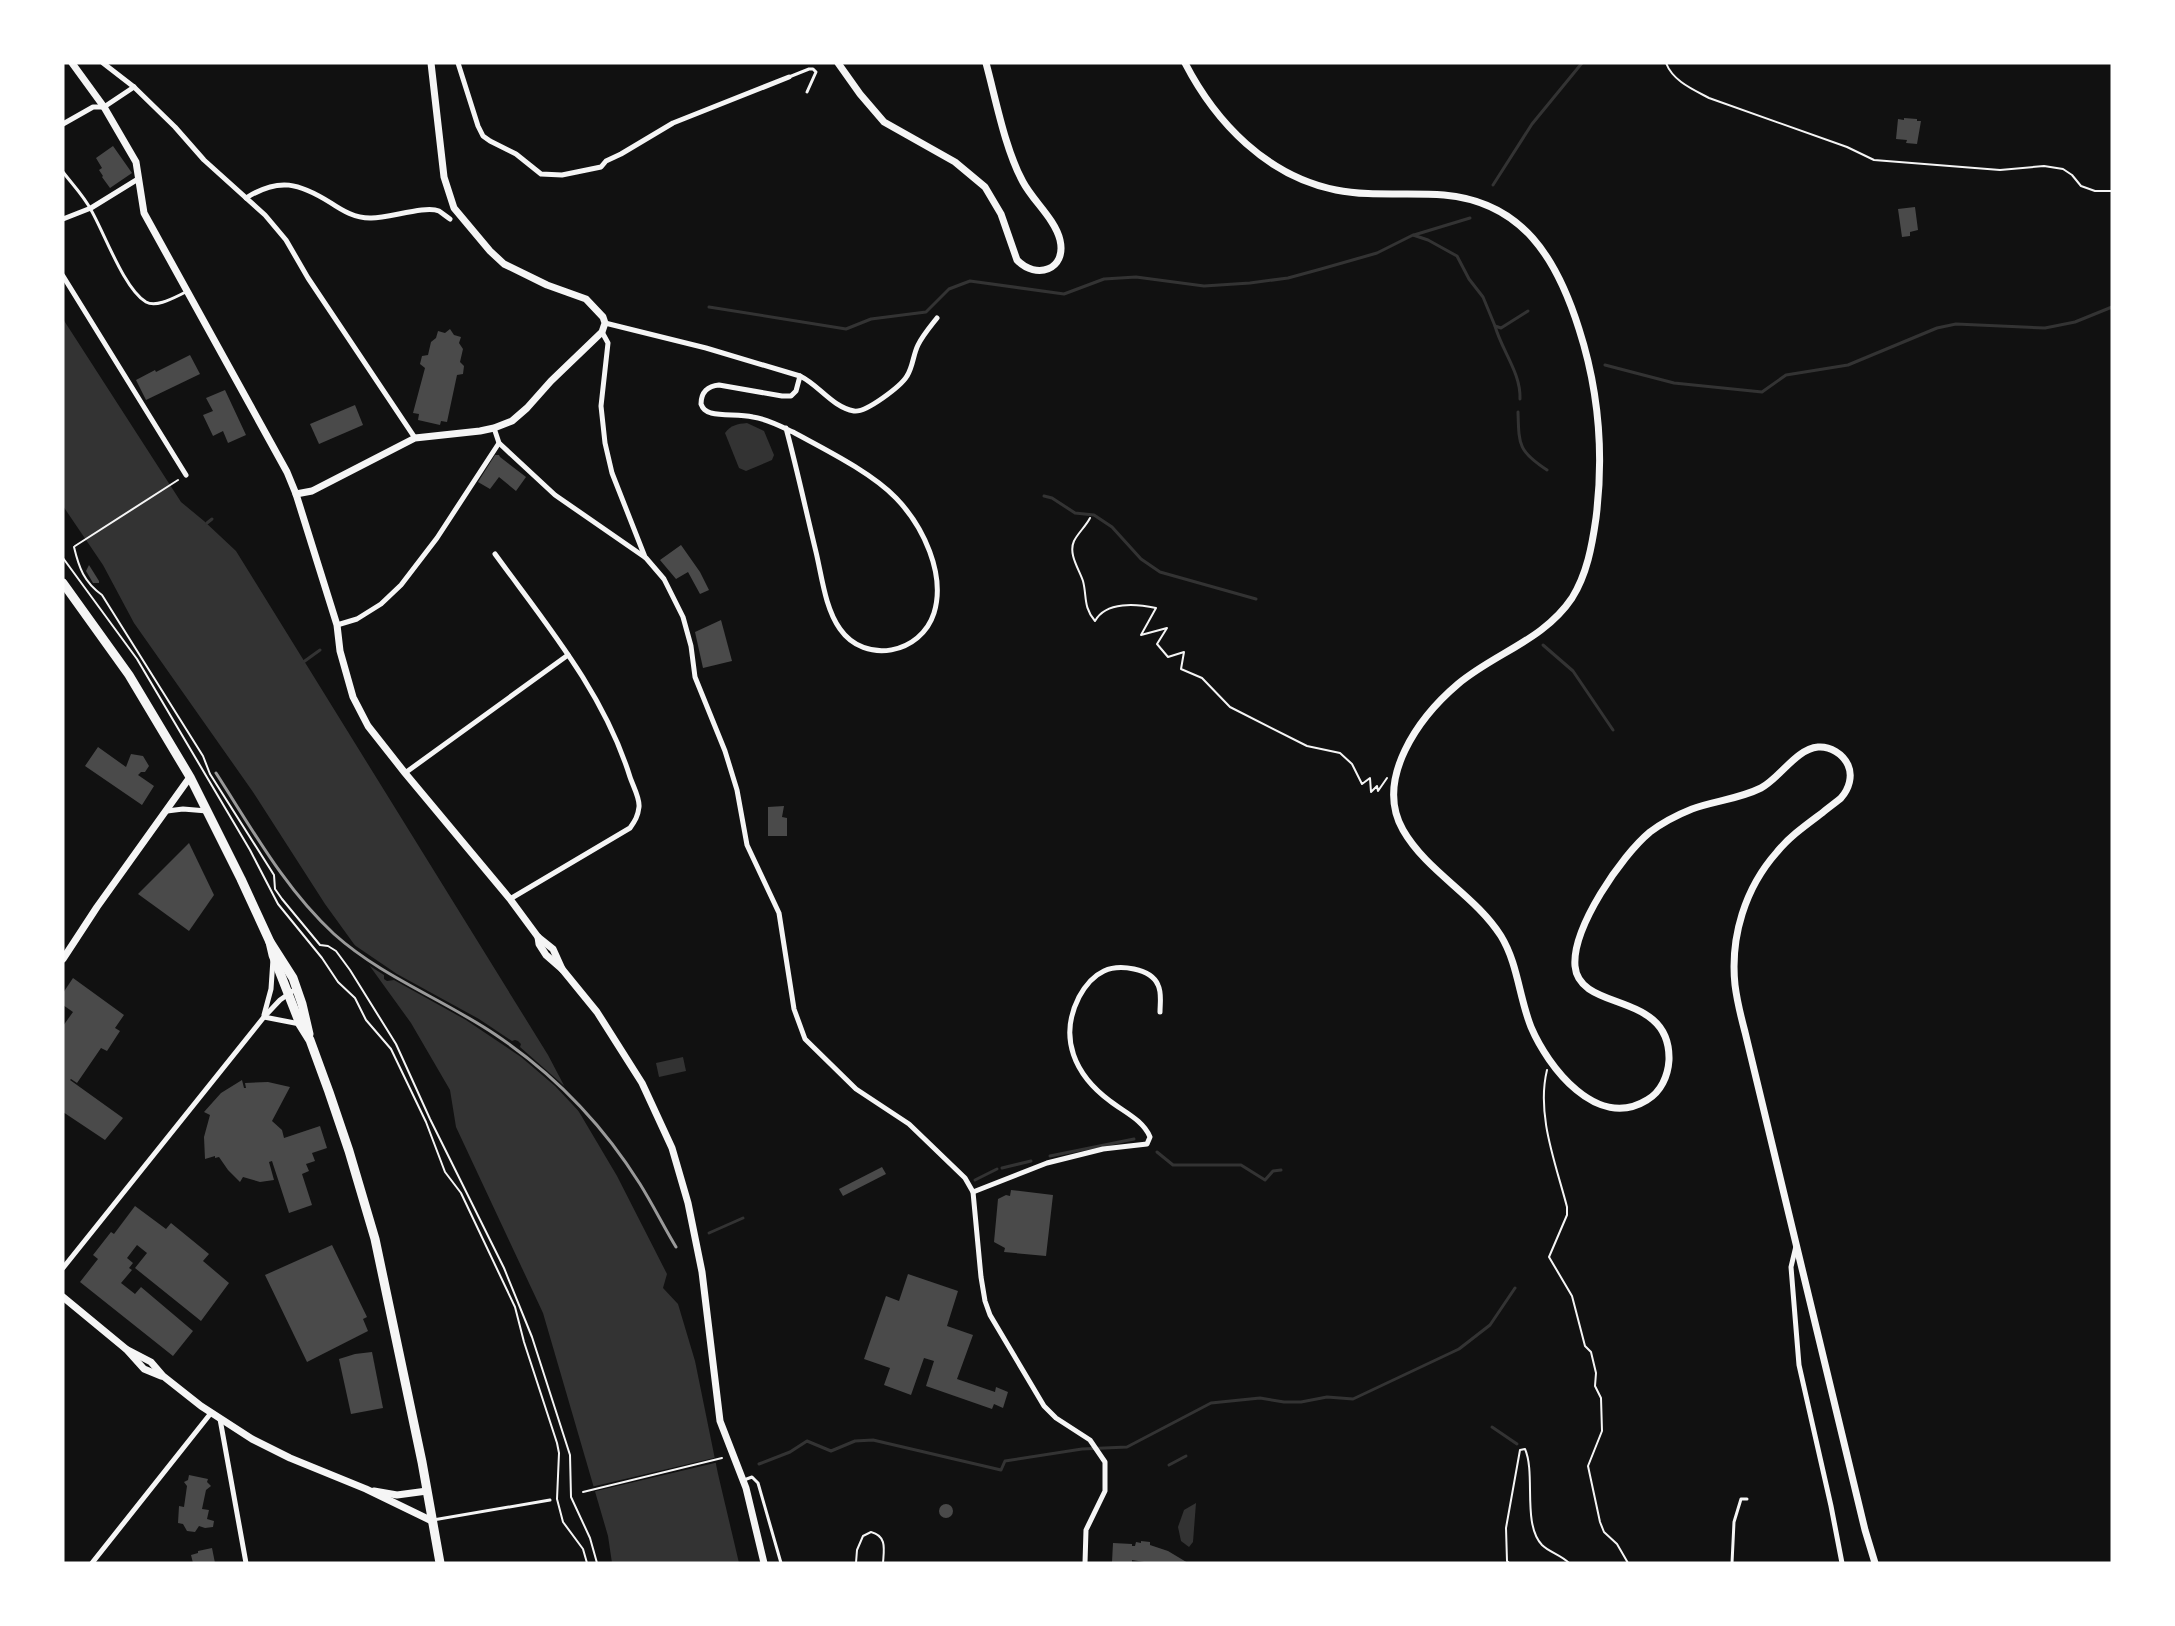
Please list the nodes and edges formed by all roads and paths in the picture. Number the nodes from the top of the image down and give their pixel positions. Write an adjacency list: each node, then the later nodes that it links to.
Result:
1 (72, 63): 12 (street)
2 (103, 63): 10 (street)
3 (431, 63): 24 (street)
4 (458, 63): 9 (street)
5 (838, 63): 6 (street)
6 (986, 63)
7 (1185, 63): 43 (street)
8 (1666, 63): 16 (path)
9 (789, 77): 11 (lane)
10 (134, 87): 12 (street); 17 (street)
11 (807, 92)
12 (104, 107): 13 (street); 15 (street)
13 (63, 124)
14 (63, 172): 18 (lane)
15 (138, 179): 18 (street); 22 (street)
16 (2112, 191)
17 (246, 198): 20 (street); 29 (street)
18 (91, 208): 19 (street); 22 (lane)
19 (63, 219)
20 (450, 219)
21 (63, 276): 31 (street)
22 (187, 292): 33 (street)
23 (936, 318): 26 (street)
24 (605, 323): 25 (street); 26 (street)
25 (602, 332): 27 (street); 37 (street)
26 (800, 376): 28 (street)
27 (494, 428): 29 (street); 30 (street)
28 (786, 428): 28 (street)
29 (415, 438): 33 (street)
30 (499, 443): 37 (street); 39 (street)
31 (186, 475)
32 (178, 480): 75 (path)
33 (296, 494): 39 (street)
34 (1090, 518): 43 (path)
35 (495, 555): 40 (street)
36 (63, 558): 74 (path)
37 (646, 558): 57 (street)
38 (63, 583): 42 (main road)
39 (337, 625): 41 (street)
40 (568, 655): 41 (street); 46 (street)
41 (405, 772): 46 (street)
42 (190, 777): 44 (street); 45 (main road)
43 (1396, 780): 56 (street)
44 (167, 811): 45 (street); 49 (street)
45 (207, 811): 47 (main road)
46 (510, 899): 64 (street)
47 (270, 942): 48 (main road); 50 (main road)
48 (273, 956): 51 (main road); 53 (street)
49 (63, 959)
50 (297, 988): 51 (street); 55 (main road)
51 (288, 994): 53 (street); 54 (main road)
52 (1160, 1012): 57 (street)
53 (264, 1017): 54 (street); 59 (street)
54 (300, 1024): 55 (main road)
55 (310, 1040): 66 (main road)
56 (1551, 1062): 58 (street); 83 (path)
57 (972, 1192): 80 (street)
58 (1796, 1245): 85 (street); 86 (street)
59 (63, 1268)
60 (63, 1297): 61 (street)
61 (212, 1413): 62 (street); 71 (street)
62 (220, 1419): 65 (street); 72 (street)
63 (722, 1458): 67 (path)
64 (744, 1480): 76 (street); 77 (lane)
65 (366, 1489): 66 (street); 70 (street)
66 (427, 1491): 70 (main road)
67 (583, 1492)
68 (1747, 1499): 84 (lane)
69 (550, 1500): 70 (lane)
70 (432, 1521): 73 (main road)
71 (92, 1563)
72 (246, 1563)
73 (440, 1563)
74 (587, 1563)
75 (597, 1563)
76 (764, 1563)
77 (781, 1563)
78 (856, 1563): 79 (path)
79 (883, 1563)
80 (1085, 1563)
81 (1509, 1563): 82 (path)
82 (1569, 1563)
83 (1628, 1563)
84 (1732, 1563)
85 (1842, 1563)
86 (1875, 1563)

